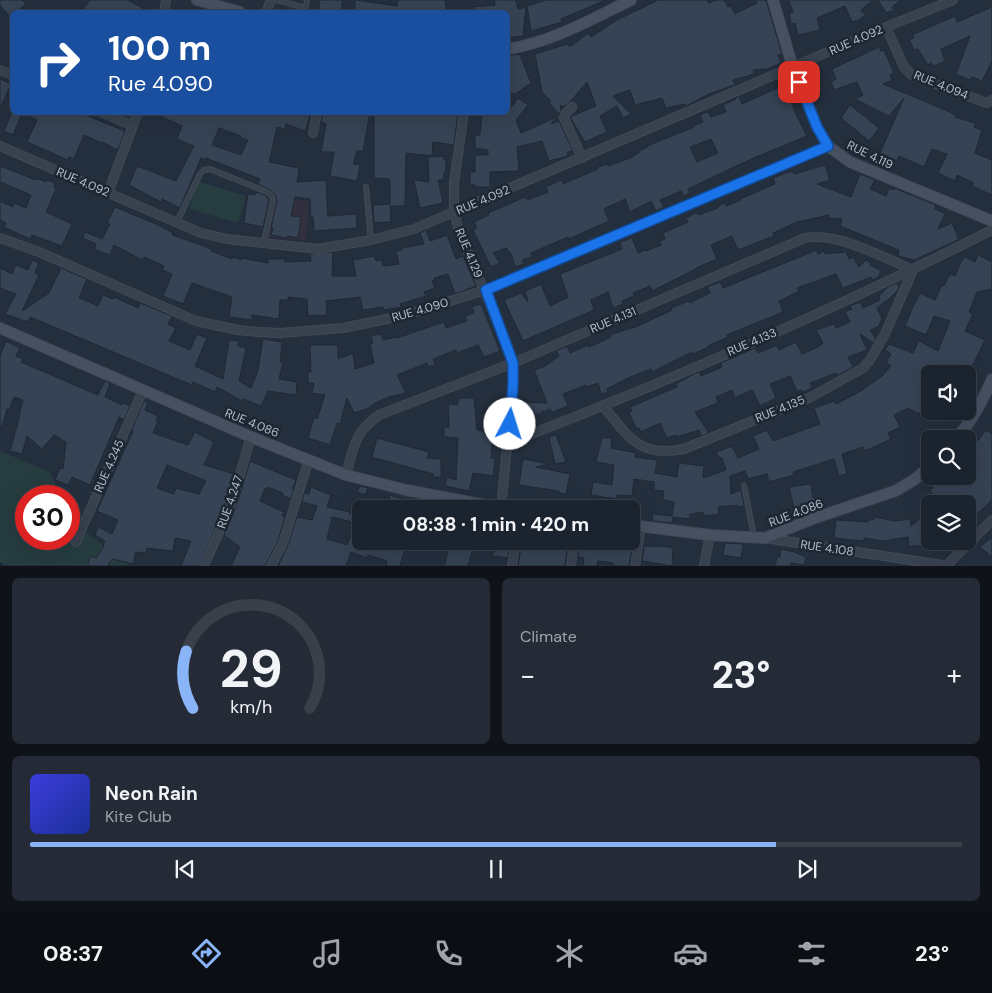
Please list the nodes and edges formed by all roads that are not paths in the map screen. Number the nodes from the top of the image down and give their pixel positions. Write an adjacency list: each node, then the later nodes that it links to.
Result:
1 (197, 0): 7 (street)
2 (277, 0): 8 (lane)
3 (307, 0): 8 (lane)
4 (631, 0): 10 (street)
5 (773, 0): 11 (street, RUE 4.119)
6 (953, 0): 9 (street, RUE 4.092)
7 (233, 10)
8 (305, 10)
9 (886, 27): 11 (street, RUE 4.092); 12 (street, RUE 4.094)
10 (510, 48)
11 (793, 68): 21 (street, RUE 4.119); 22 (street, RUE 4.092)
12 (992, 100)
13 (572, 107): 22 (street)
14 (108, 115): 18 (street)
15 (137, 115): 18 (street)
16 (316, 115): 19 (street)
17 (464, 115): 25 (street, RUE 4.129)
18 (133, 126): 24 (street)
19 (313, 133)
20 (0, 146): 24 (street, RUE 4.092)
21 (828, 146): 26 (street, RUE 4.119); 33 (street, RUE 4.090)
22 (582, 158): 25 (street, RUE 4.092)
23 (366, 187): 30 (lane)
24 (108, 193): 27 (street, RUE 4.092)
25 (454, 212): 30 (street, RUE 4.092); 33 (street, RUE 4.129)
26 (992, 221)
27 (177, 222): 31 (street, RUE 4.092); 31 (lane)
28 (992, 230): 32 (street, RUE 4.133)
29 (0, 238): 33 (street, RUE 4.090)
30 (371, 240): 31 (street, RUE 4.092)
31 (264, 242)
32 (913, 270): 35 (street, RUE 4.131); 38 (street, RUE 4.133); 38 (street, RUE 4.135)
33 (486, 290): 35 (street, RUE 4.129)
34 (1, 330): 37 (street, RUE 4.086)
35 (513, 363): 41 (street, RUE 4.129); 44 (street, RUE 4.131)
36 (992, 380): 39 (street)
37 (143, 390): 40 (street, RUE 4.086); 50 (street, RUE 4.245)
38 (603, 406): 41 (street, RUE 4.133)
39 (963, 430)
40 (251, 437): 42 (street, RUE 4.086); 59 (street, RUE 4.247)
41 (508, 443): 47 (street, RUE 4.129)
42 (309, 459): 44 (street, RUE 4.086); 60 (street)
43 (921, 474): 53 (street, RUE 4.086)
44 (346, 475): 46 (street, RUE 4.086)
45 (744, 486): 52 (lane)
46 (460, 500)
47 (504, 500)
48 (992, 520): 58 (street)
49 (640, 526): 51 (street, RUE 4.086)
50 (80, 533)
51 (710, 535): 52 (street, RUE 4.086); 64 (street)
52 (754, 538): 53 (street, RUE 4.086)
53 (765, 538): 57 (street, RUE 4.108)
54 (515, 550): 61 (street)
55 (573, 550): 62 (street)
56 (635, 550): 63 (street)
57 (930, 564): 58 (street, RUE 4.108)
58 (948, 565)
59 (204, 566)
60 (271, 566)
61 (512, 566)
62 (571, 566)
63 (635, 566)
64 (704, 566)

